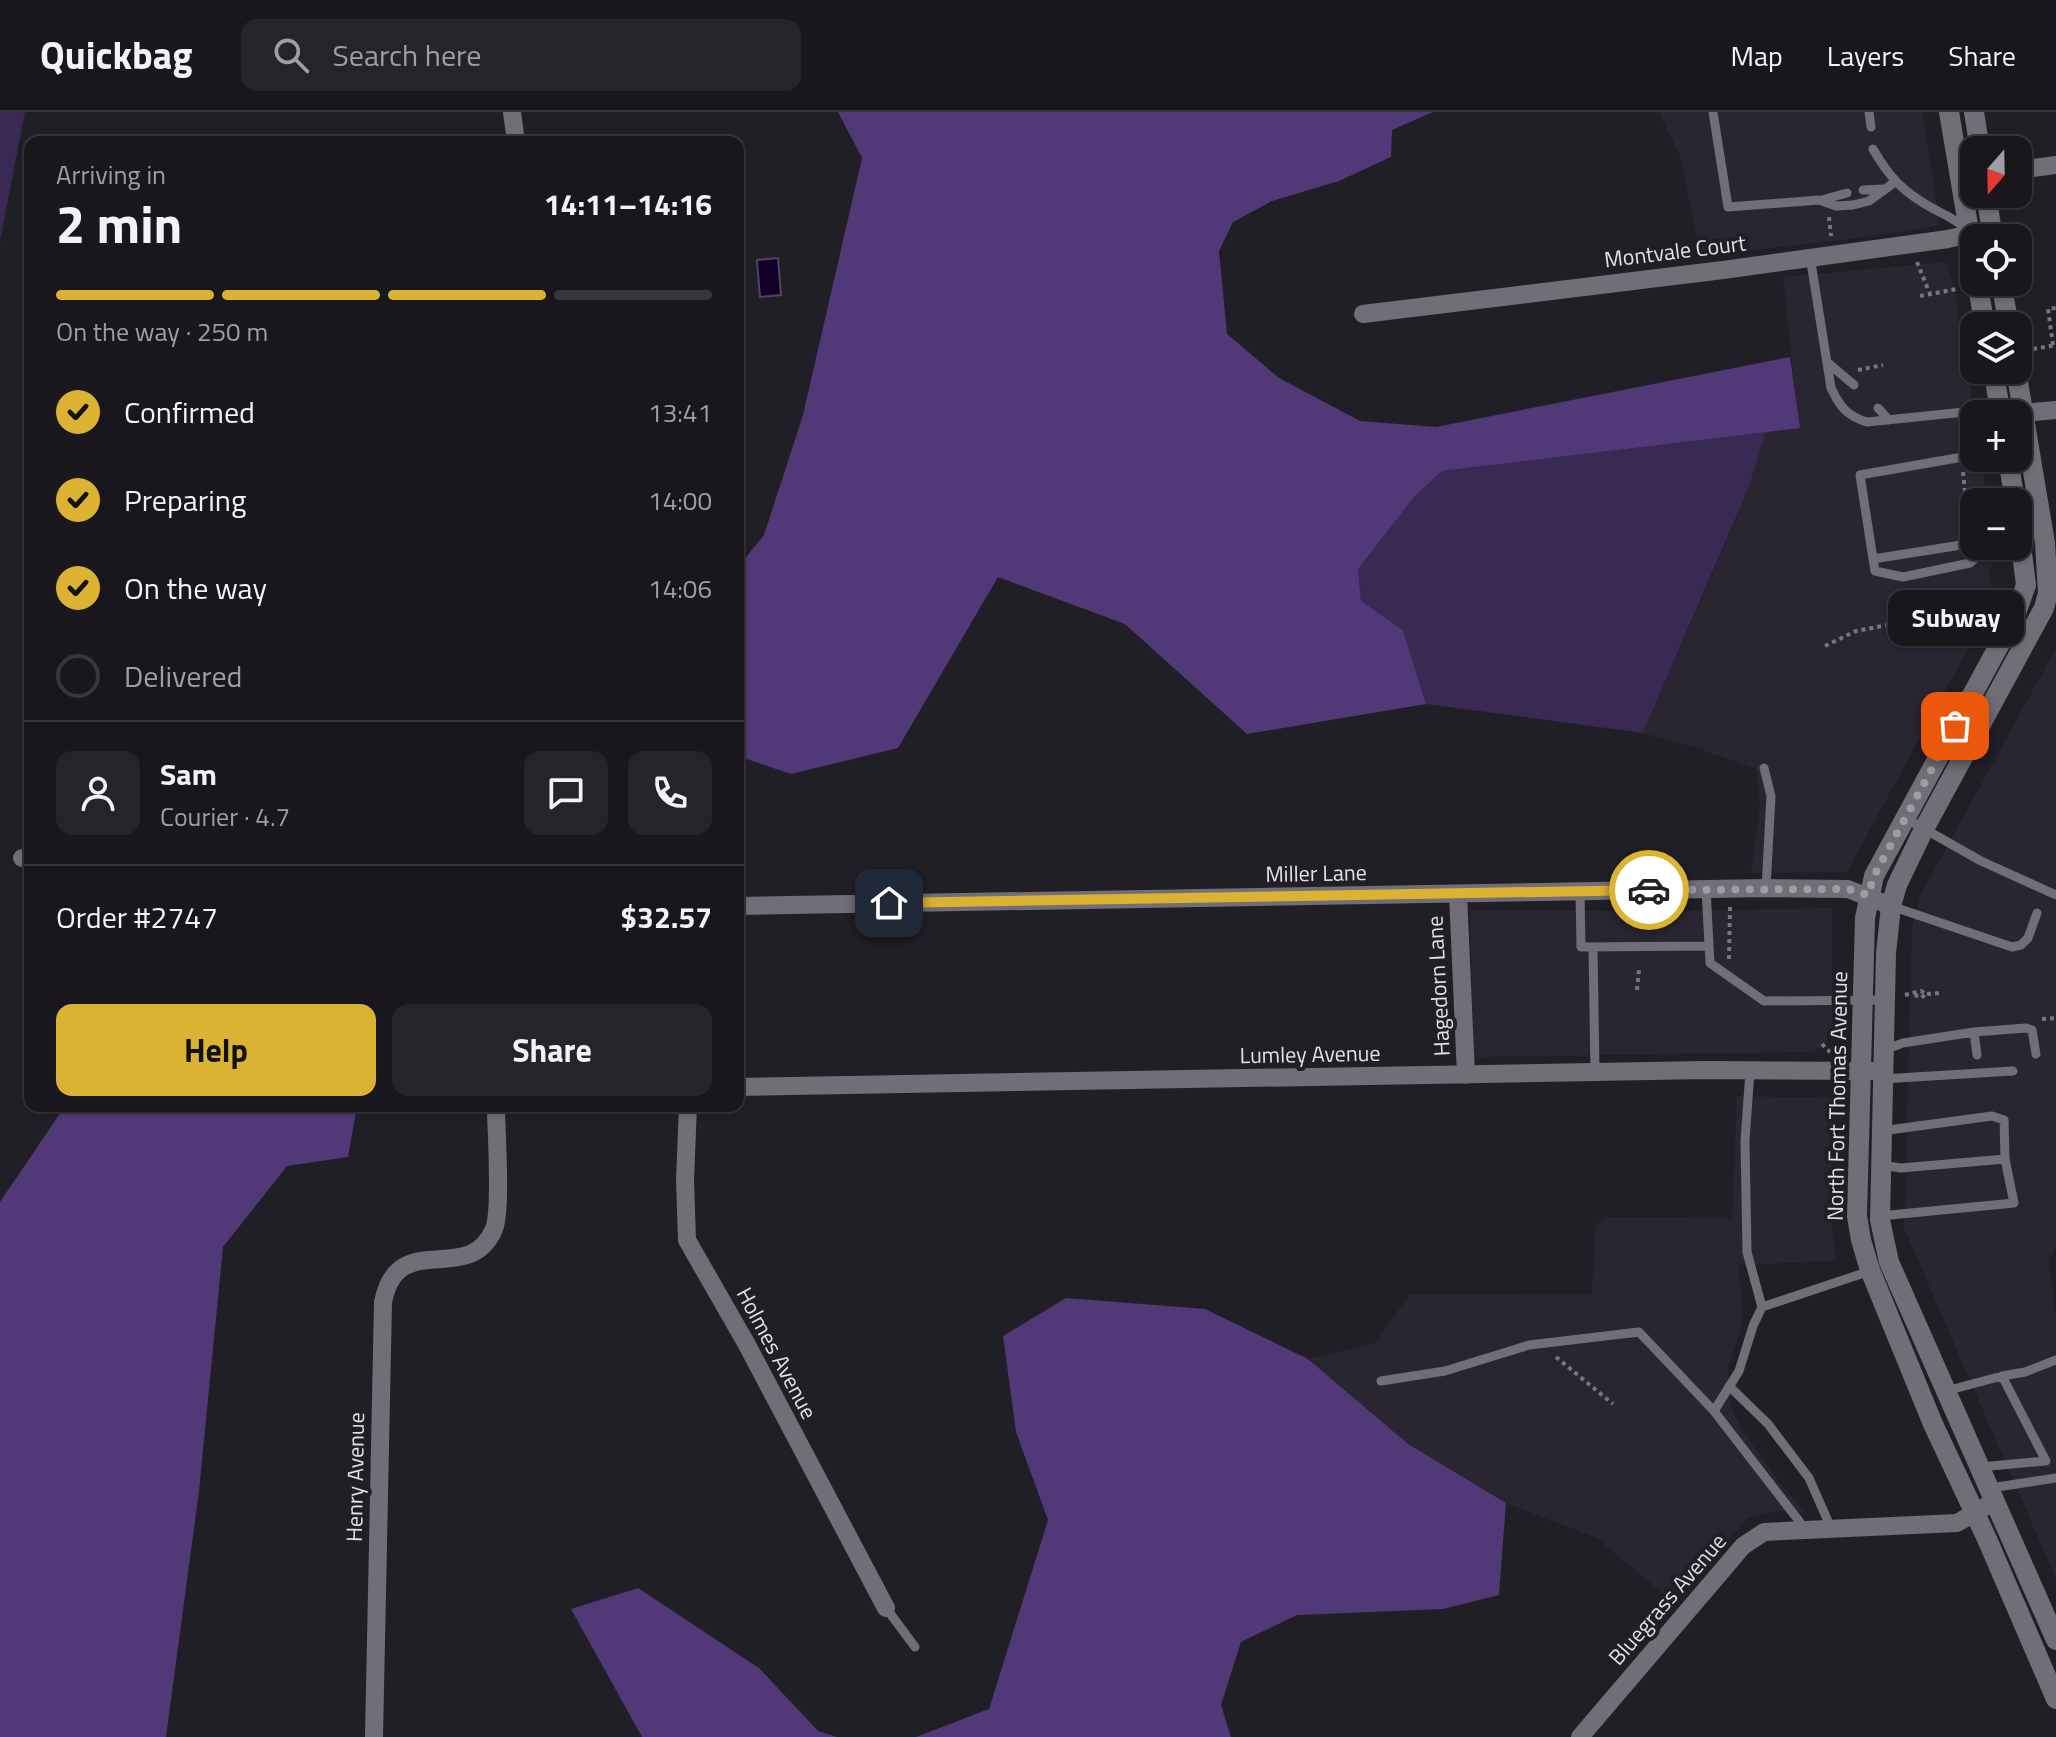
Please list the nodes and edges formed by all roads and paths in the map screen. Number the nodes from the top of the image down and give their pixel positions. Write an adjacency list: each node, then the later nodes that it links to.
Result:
1 (512, 112): 7 (street)
2 (1713, 112): 17 (lane)
3 (1869, 112): 6 (lane)
4 (1949, 112): 10 (main road)
5 (1974, 112): 8 (main road)
6 (1871, 127)
7 (515, 136)
8 (1978, 136)
9 (1873, 149): 13 (lane)
10 (1960, 151)
11 (2056, 165): 12 (street)
12 (2032, 168)
13 (1895, 182): 14 (lane); 18 (lane)
14 (1885, 189): 15 (lane); 17 (lane)
15 (1863, 190)
16 (1847, 193): 17 (lane)
17 (1822, 201): 20 (path)
18 (1960, 224)
19 (1960, 236): 21 (street, Montvale Court)
20 (1833, 245)
21 (1810, 256): 27 (street, Montvale Court); 30 (lane)
22 (1916, 260): 24 (path)
23 (1957, 289): 24 (path)
24 (1930, 294): 25 (path)
25 (1920, 296)
26 (2056, 308): 28 (path)
27 (1363, 314)
28 (2054, 345): 29 (path)
29 (2033, 349)
30 (1827, 362): 32 (lane); 38 (lane)
31 (1883, 365): 32 (path)
32 (1840, 373): 33 (lane)
33 (1854, 385)
34 (1878, 408): 38 (lane)
35 (2056, 410): 36 (street)
36 (2032, 412)
37 (1960, 413): 38 (lane)
38 (1889, 420)
39 (1960, 458): 42 (lane)
40 (2029, 472): 49 (main road, North Fort Thomas Avenue)
41 (1960, 545): 42 (lane)
42 (1873, 559): 43 (lane)
43 (1973, 560)
44 (2023, 560): 48 (main road, North Fort Thomas Avenue)
45 (2001, 603): 46 (path)
46 (1825, 646)
47 (1764, 768): 51 (lane)
48 (1905, 818): 49 (lane); 56 (main road, North Fort Thomas Avenue)
49 (1924, 829): 55 (lane); 59 (main road, North Fort Thomas Avenue)
50 (2056, 880): 55 (lane)
51 (1766, 888): 52 (street, Miller Lane); 56 (street, Miller Lane)
52 (1706, 889): 53 (street, Miller Lane); 61 (lane)
53 (1580, 892): 54 (street, Miller Lane); 62 (lane)
54 (1458, 894): 58 (street, Miller Lane); 77 (street, Hagedorn Lane)
55 (2053, 894)
56 (1868, 895): 59 (street, Miller Lane); 68 (main road, North Fort Thomas Avenue)
57 (1730, 905): 63 (path)
58 (744, 906)
59 (1891, 906): 60 (lane); 67 (main road, North Fort Thomas Avenue)
60 (2037, 913)
61 (1709, 946): 62 (lane); 68 (lane)
62 (1593, 947): 75 (lane)
63 (1730, 965)
64 (1639, 970): 65 (path)
65 (1637, 990)
66 (1940, 993): 67 (path)
67 (1895, 998): 68 (lane); 70 (main road, North Fort Thomas Avenue)
68 (1862, 1000): 76 (main road, North Fort Thomas Avenue)
69 (1974, 1032): 70 (lane); 71 (lane); 72 (lane)
70 (1884, 1050): 78 (main road, North Fort Thomas Avenue)
71 (2036, 1054)
72 (1977, 1055)
73 (1750, 1071): 75 (street, Lumley Avenue); 76 (street, Lumley Avenue); 87 (lane)
74 (2013, 1071): 78 (lane)
75 (1595, 1072): 77 (street, Lumley Avenue)
76 (1860, 1072): 78 (street, Lumley Avenue); 86 (main road, North Fort Thomas Avenue)
77 (1466, 1075): 79 (street, Lumley Avenue)
78 (1882, 1075): 82 (main road, North Fort Thomas Avenue)
79 (744, 1087)
80 (496, 1112): 108 (street, Henry Avenue)
81 (688, 1112): 103 (street, Holmes Avenue)
82 (1881, 1131): 83 (lane); 84 (main road, North Fort Thomas Avenue)
83 (2005, 1159): 84 (lane); 85 (lane)
84 (1881, 1165): 85 (main road, North Fort Thomas Avenue)
85 (1880, 1216): 86 (main road, North Fort Thomas Avenue)
86 (1880, 1266): 87 (lane); 93 (main road, North Fort Thomas Avenue); 100 (main road, North Fort Thomas Avenue)
87 (1762, 1307): 92 (lane)
88 (1538, 1343): 91 (lane); 94 (path); 95 (lane)
89 (2056, 1360): 90 (lane)
90 (2002, 1376): 93 (lane); 96 (lane)
91 (1381, 1381)
92 (1729, 1386): 95 (lane); 101 (lane)
93 (1946, 1391): 97 (main road, North Fort Thomas Avenue)
94 (1613, 1404)
95 (1714, 1411): 102 (lane)
96 (2051, 1461): 97 (lane)
97 (1980, 1467): 99 (main road, North Fort Thomas Avenue)
98 (2056, 1478): 99 (lane)
99 (1992, 1494): 100 (street, Bluegrass Avenue); 104 (main road, North Fort Thomas Avenue)
100 (1975, 1512): 101 (street, Bluegrass Avenue); 106 (main road, North Fort Thomas Avenue)
101 (1831, 1529): 102 (street, Bluegrass Avenue)
102 (1806, 1530): 109 (street, Bluegrass Avenue)
103 (886, 1608): 105 (lane)
104 (2056, 1640)
105 (915, 1647)
106 (2050, 1670): 107 (main road, North Fort Thomas Avenue)
107 (2056, 1699)
108 (374, 1737)
109 (1580, 1737)

